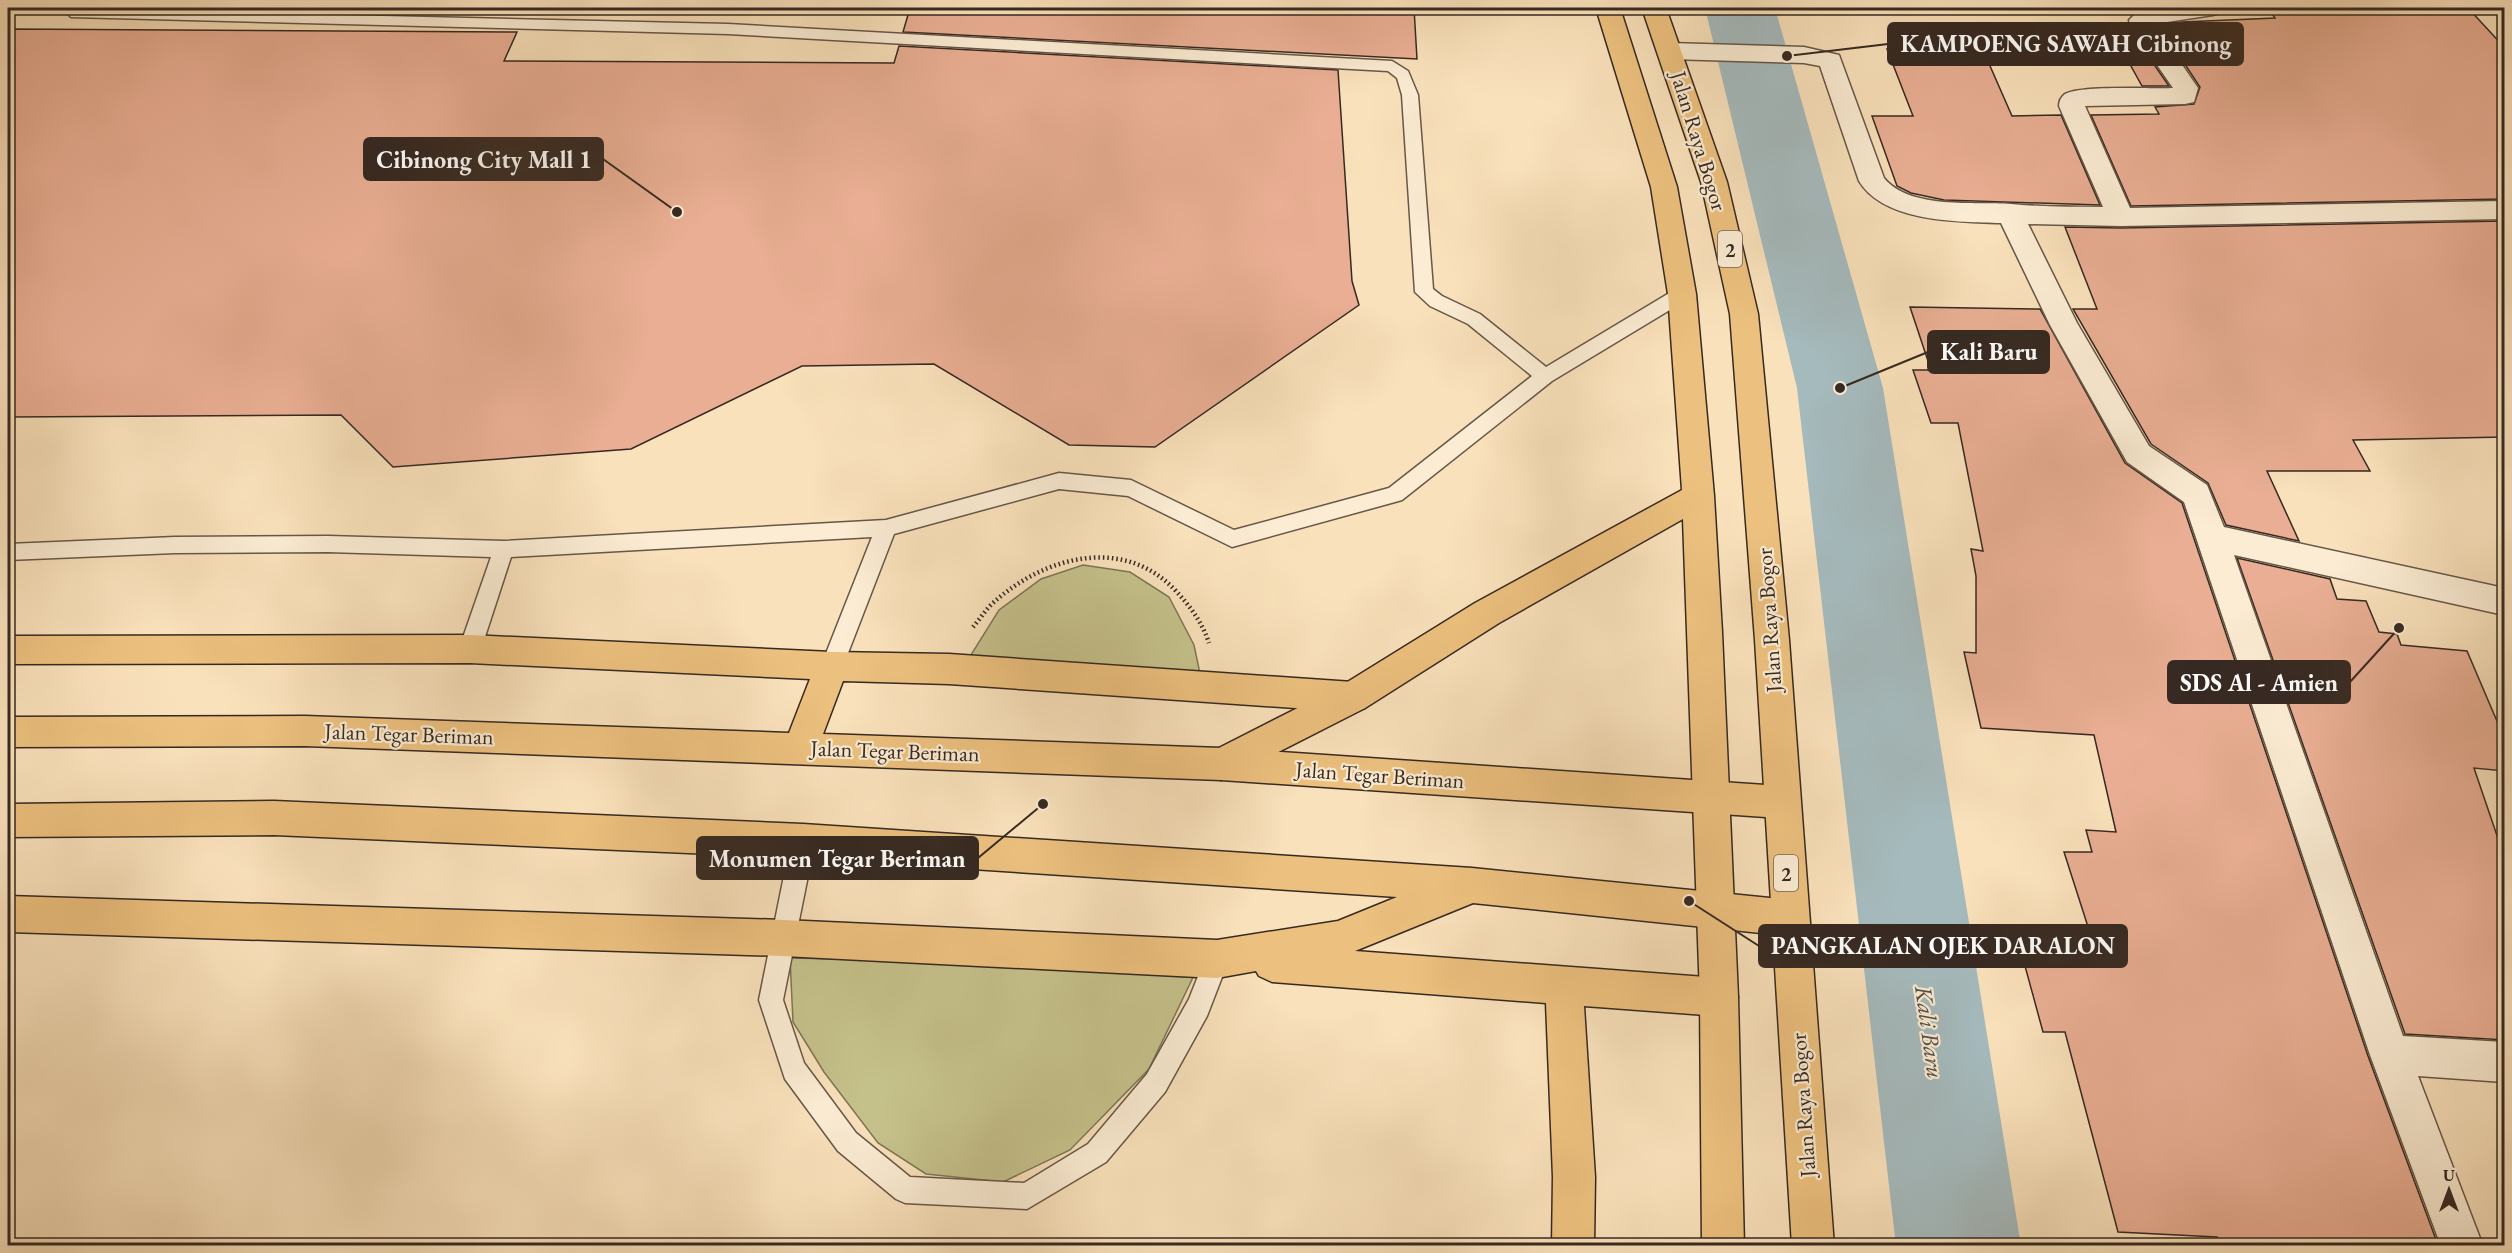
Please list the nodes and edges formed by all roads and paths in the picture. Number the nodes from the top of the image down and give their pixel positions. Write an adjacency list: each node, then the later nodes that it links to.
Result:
1 (1608, 8): 9 (main road, Jalan Raya Bogor)
2 (1654, 8): 5 (main road, Jalan Raya Bogor / 2)
3 (2213, 8): 8 (street)
4 (78, 10): 10 (lane)
5 (1670, 51): 7 (street); 27 (main road, Jalan Raya Bogor / 2)
6 (2505, 210): 8 (street)
7 (2009, 213): 8 (street); 13 (street)
8 (2121, 217)
9 (1682, 294): 10 (lane); 11 (main road, Jalan Raya Bogor)
10 (1545, 376): 12 (lane)
11 (1698, 496): 22 (main road); 26 (main road, Jalan Raya Bogor)
12 (886, 528): 14 (lane); 19 (lane)
13 (2210, 537): 16 (street); 38 (street)
14 (504, 549): 15 (lane); 17 (lane)
15 (8, 552)
16 (2505, 601)
17 (470, 649): 18 (main road); 19 (main road)
18 (8, 650)
19 (832, 666): 20 (main road); 24 (main road)
20 (949, 669): 21 (main road); 21 (path)
21 (1212, 686): 22 (main road)
22 (1353, 697): 25 (main road)
23 (8, 732): 24 (main road, Jalan Tegar Beriman)
24 (800, 748): 25 (main road, Jalan Tegar Beriman)
25 (1221, 764): 26 (main road, Jalan Tegar Beriman)
26 (1710, 796): 27 (main road, Jalan Tegar Beriman); 31 (main road, Jalan Raya Bogor)
27 (1781, 802): 33 (main road, Jalan Raya Bogor / 2)
28 (8, 821): 29 (main road)
29 (803, 841): 30 (main road); 34 (lane)
30 (1472, 885): 31 (main road); 35 (main road)
31 (1714, 910): 33 (main road); 37 (main road, Jalan Raya Bogor)
32 (8, 914): 34 (main road)
33 (1790, 918): 42 (main road, Jalan Raya Bogor / 2)
34 (783, 938): 35 (main road); 35 (lane)
35 (1217, 959): 36 (main road)
36 (1564, 984): 37 (main road); 40 (main road)
37 (1719, 997): 41 (main road, Jalan Raya Bogor)
38 (2390, 1055): 39 (street); 43 (street)
39 (2505, 1062)
40 (1573, 1245)
41 (1723, 1245)
42 (1813, 1245)
43 (2462, 1245)

